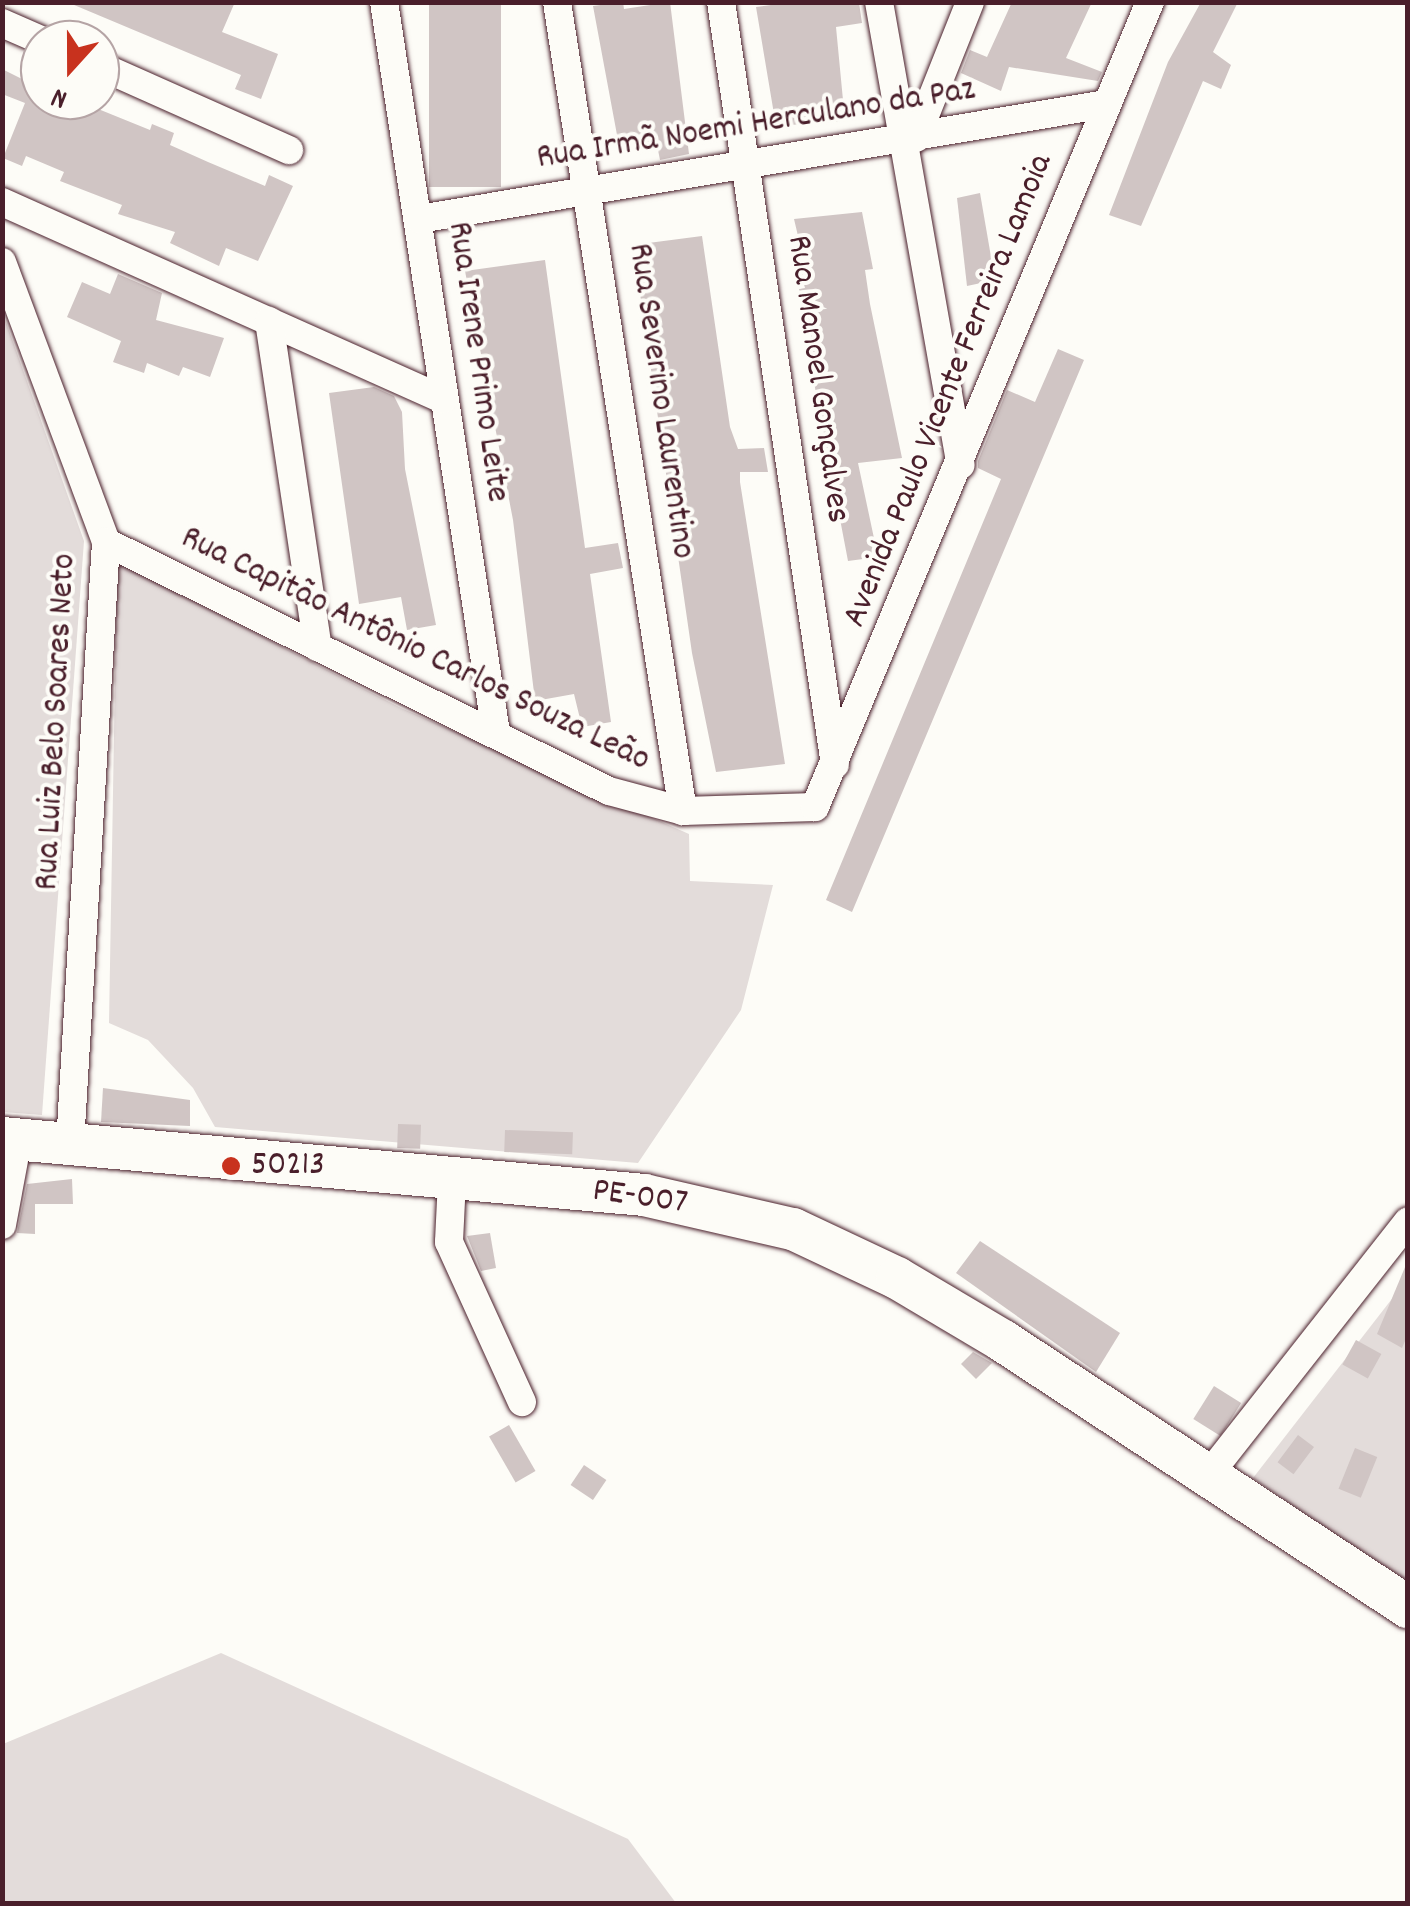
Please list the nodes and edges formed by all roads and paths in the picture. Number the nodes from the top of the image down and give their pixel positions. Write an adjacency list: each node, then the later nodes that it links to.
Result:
1 (384, 2): 14 (street, Rua Irene Primo Leite)
2 (557, 2): 12 (street, Rua Severino Laurentino)
3 (721, 2): 11 (street, Rua Manoel Gonçalves)
4 (880, 2): 9 (street)
5 (970, 2): 9 (street)
6 (1150, 2): 8 (street, Avenida Paulo Vicente Ferreira Lamoia)
7 (120, 75): 10 (street)
8 (1106, 104): 9 (street, Rua Irmã Noemi Herculano da Paz); 18 (street, Avenida Paulo Vicente Ferreira Lamoia)
9 (909, 139): 11 (street, Rua Irmã Noemi Herculano da Paz); 18 (street)
10 (289, 150)
11 (748, 166): 12 (street, Rua Irmã Noemi Herculano da Paz); 22 (street, Rua Manoel Gonçalves)
12 (591, 190): 14 (street, Rua Irmã Noemi Herculano da Paz); 24 (street, Rua Severino Laurentino)
13 (2, 202): 16 (street)
14 (419, 218): 17 (street, Rua Irene Primo Leite)
15 (2, 262): 19 (street, Rua Luiz Belo Soares Neto)
16 (269, 321): 17 (street); 20 (street)
17 (444, 398): 21 (street, Rua Irene Primo Leite)
18 (961, 467): 22 (street, Avenida Paulo Vicente Ferreira Lamoia)
19 (106, 542): 20 (street, Rua Capitão Antônio Carlos Souza Leão); 26 (street, Rua Luiz Belo Soares Neto)
20 (318, 648): 21 (street, Rua Capitão Antônio Carlos Souza Leão)
21 (496, 733): 24 (street, Rua Capitão Antônio Carlos Souza Leão)
22 (835, 766): 23 (street, Avenida Paulo Vicente Ferreira Lamoia)
23 (815, 807): 24 (street, Rua Capitão Antônio Carlos Souza Leão)
24 (683, 811)
25 (10, 1138): 26 (main road, PE-007 / PE-007); 29 (street)
26 (70, 1144): 27 (main road, PE-007 / PE-007)
27 (452, 1180): 32 (street); 33 (main road, PE-007 / PE-007)
28 (1408, 1221): 30 (street)
29 (2, 1224)
30 (1383, 1253): 31 (street); 33 (street)
31 (1408, 1268)
32 (522, 1402)
33 (1210, 1473): 34 (main road, PE-007)
34 (1408, 1607)

